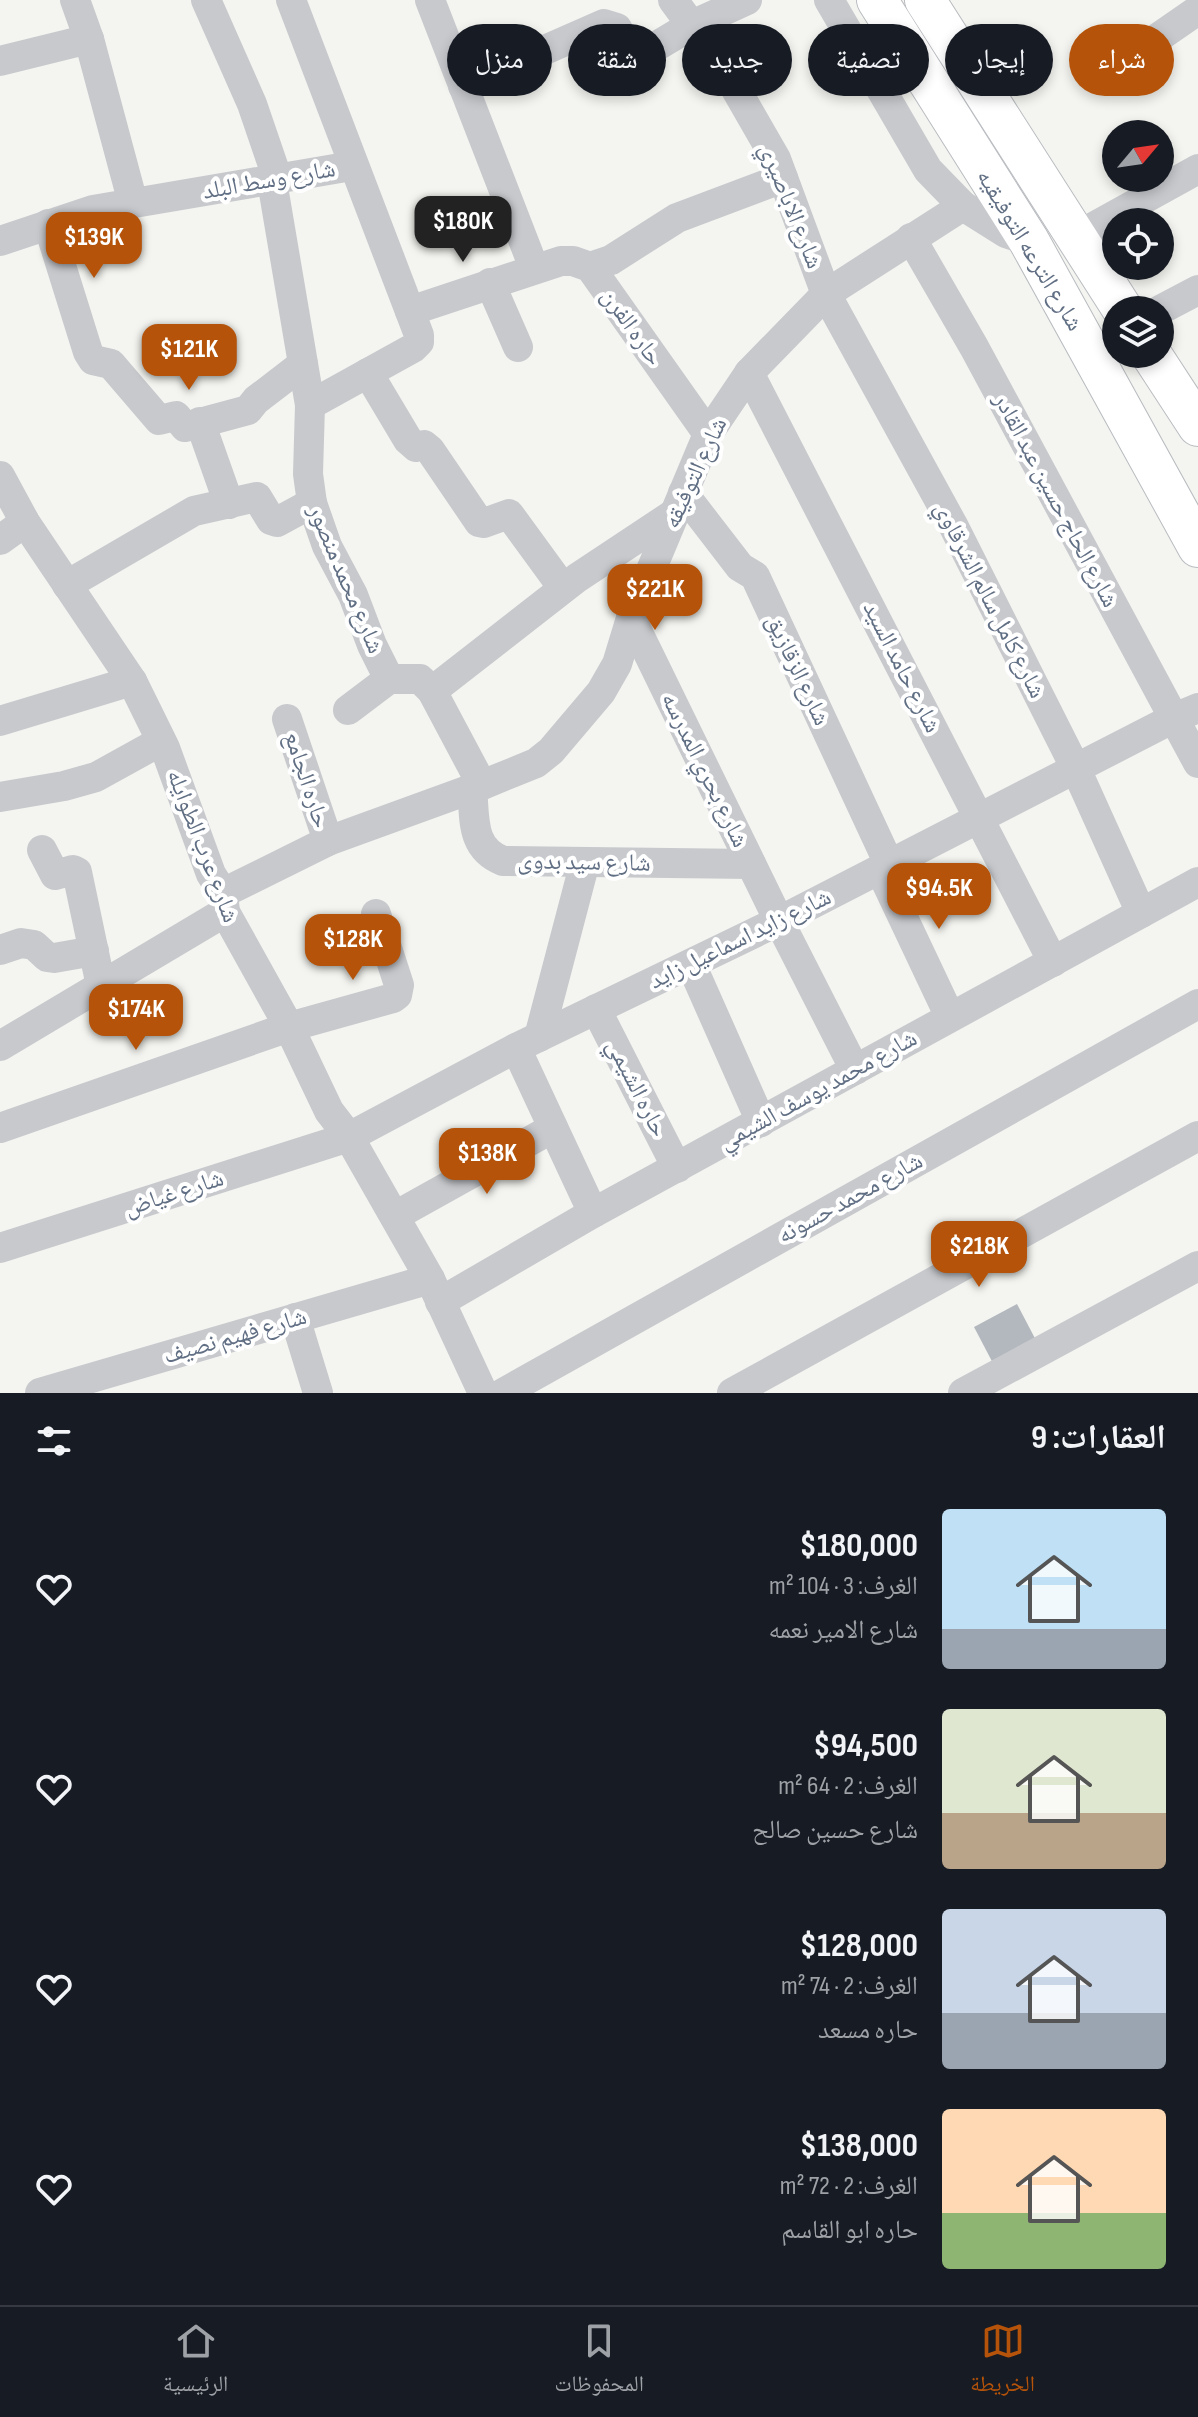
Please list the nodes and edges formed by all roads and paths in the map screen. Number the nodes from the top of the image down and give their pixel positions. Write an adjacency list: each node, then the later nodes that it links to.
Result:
1 (75, 0): 15 (street)
2 (206, 0): 24 (street, شارع محمد منصور)
3 (291, 0): 21 (street)
4 (430, 0): 16 (street)
5 (673, 0): 11 (street, شارع الاباصيري)
6 (745, 0): 12 (street)
7 (829, 0): 26 (street)
8 (877, 0): 31 (main road, شارع الترعه التوفيقيه)
9 (925, 0): 28 (main road, شارع الترعه التوفيقيه)
10 (1198, 10): 13 (street)
11 (691, 24)
12 (694, 24)
13 (1174, 27)
14 (682, 31): 17 (street)
15 (89, 39): 18 (street); 25 (street)
16 (447, 44)
17 (552, 47)
18 (0, 61)
19 (467, 96): 33 (street)
20 (740, 96): 23 (street, شارع الاباصيري)
21 (352, 166): 24 (street, شارع وسط البلد); 39 (street)
22 (1198, 169): 28 (street)
23 (783, 178): 32 (street); 36 (street, شارع الاباصيري)
24 (275, 180): 25 (street, شارع وسط البلد); 41 (street, شارع محمد منصور)
25 (133, 203): 27 (street, شارع وسط البلد)
26 (963, 206): 30 (street, شارع التوفيقه); 31 (street)
27 (48, 224): 29 (street, شارع وسط البلد); 46 (street)
28 (1077, 236): 37 (main road, شارع الترعه التوفيقيه)
29 (1, 238)
30 (911, 238): 36 (street, شارع التوفيقه); 63 (street, شارع الحاج حسين عبد القادر)
31 (1029, 241): 55 (main road, شارع الترعه التوفيقيه)
32 (590, 267): 33 (street, حاره الفرن); 48 (street, حاره الفرن)
33 (534, 268): 34 (street, حاره الفرن)
34 (490, 283): 39 (street, حاره الفرن); 40 (street)
35 (1198, 290): 38 (street)
36 (826, 294): 44 (street, شارع التوفيقه); 68 (street, شارع كامل سالم الشرقاوي)
37 (1114, 296)
38 (1174, 303)
39 (410, 311): 43 (street)
40 (518, 347)
41 (303, 364): 45 (street, شارع محمد منصور); 46 (street)
42 (1160, 368): 47 (main road)
43 (368, 373): 45 (street); 57 (street)
44 (749, 373): 48 (street, شارع التوفيقه); 71 (street, شارع حامد السيد)
45 (310, 405): 50 (street, شارع محمد منصور)
46 (200, 422): 52 (street)
47 (1198, 426)
48 (708, 434): 51 (street, شارع التوفيقه)
49 (0, 476): 53 (street, شارع عرب الطوايله)
50 (312, 503): 52 (street); 59 (street, شارع محمد منصور)
51 (679, 503): 57 (street); 58 (street, شارع التوفيقه); 76 (street, شارع الزقازيق)
52 (229, 504): 56 (street)
53 (25, 522): 54 (street); 56 (street, شارع عرب الطوايله)
54 (0, 540)
55 (1198, 547)
56 (67, 585): 60 (street, شارع عرب الطوايله)
57 (563, 588): 61 (street)
58 (631, 618): 69 (street, شارع التوفيقه); 75 (street, شارع بحري المدرسه)
59 (389, 679): 61 (street, شارع محمد منصور); 62 (street)
60 (132, 681): 65 (street); 66 (street, شارع عرب الطوايله)
61 (432, 691): 69 (street)
62 (348, 710)
63 (1186, 713): 67 (street, شارع الحاج حسين عبد القادر); 68 (street, شارع زايد اسماعيل زايد)
64 (287, 719): 72 (street, حاره الجامع)
65 (0, 721)
66 (161, 741): 70 (street); 78 (street, شارع عرب الطوايله)
67 (1198, 763)
68 (1076, 769): 71 (street, شارع زايد اسماعيل زايد); 79 (street, شارع كامل سالم الشرقاوي)
69 (477, 786): 72 (street, شارع التوفيقه); 74 (street, شارع سيد بدوى)
70 (0, 797)
71 (980, 818): 76 (street, شارع زايد اسماعيل زايد); 84 (street, شارع حامد السيد)
72 (328, 841): 78 (street, شارع التوفيقه)
73 (42, 850): 83 (street)
74 (585, 862): 75 (street, شارع سيد بدوى); 91 (street)
75 (751, 864): 81 (street, شارع بحري المدرسه)
76 (884, 866): 81 (street, شارع زايد اسماعيل زايد); 89 (street, شارع الزقازيق)
77 (1198, 882): 79 (street, شارع محمد يوسف الشيمي)
78 (224, 902): 86 (street, شارع التوفيقه); 90 (street, شارع عرب الطوايله)
79 (1141, 913): 84 (street, شارع محمد يوسف الشيمي)
80 (376, 914): 90 (street)
81 (779, 921): 85 (street, شارع زايد اسماعيل زايد); 93 (street, شارع بحري المدرسه)
82 (0, 950): 83 (street)
83 (94, 951): 86 (street)
84 (1053, 962): 89 (street, شارع محمد يوسف الشيمي)
85 (691, 964): 88 (street, شارع زايد اسماعيل زايد); 94 (street)
86 (101, 986): 92 (street, شارع التوفيقه)
87 (1198, 1004): 109 (street, شارع محمد حسونه)
88 (596, 1009): 91 (street, شارع زايد اسماعيل زايد); 99 (street, حاره الشيمي)
89 (950, 1017): 93 (street, شارع محمد يوسف الشيمي)
90 (289, 1027): 95 (street); 98 (street, شارع عرب الطوايله)
91 (527, 1042): 96 (street); 98 (street, شارع زايد اسماعيل زايد)
92 (0, 1046)
93 (855, 1070): 94 (street, شارع محمد يوسف الشيمي)
94 (761, 1122): 99 (street, شارع محمد يوسف الشيمي)
95 (0, 1128)
96 (553, 1128): 100 (street); 101 (street)
97 (1198, 1136): 110 (street)
98 (349, 1137): 101 (street, شارع عرب الطوايله); 102 (street, شارع غياض)
99 (677, 1168): 100 (street, شارع محمد يوسف الشيمي)
100 (593, 1213): 104 (street, شارع محمد يوسف الشيمي)
101 (395, 1216): 104 (street, شارع عرب الطوايله)
102 (0, 1248)
103 (1198, 1266): 111 (street)
104 (435, 1290): 105 (street, شارع فهيم نصيف); 108 (street, شارع عرب الطوايله)
105 (295, 1318): 106 (street, شارع فهيم نصيف); 107 (street)
106 (40, 1393)
107 (318, 1393)
108 (483, 1393)
109 (503, 1393)
110 (732, 1393)
111 (963, 1393)

